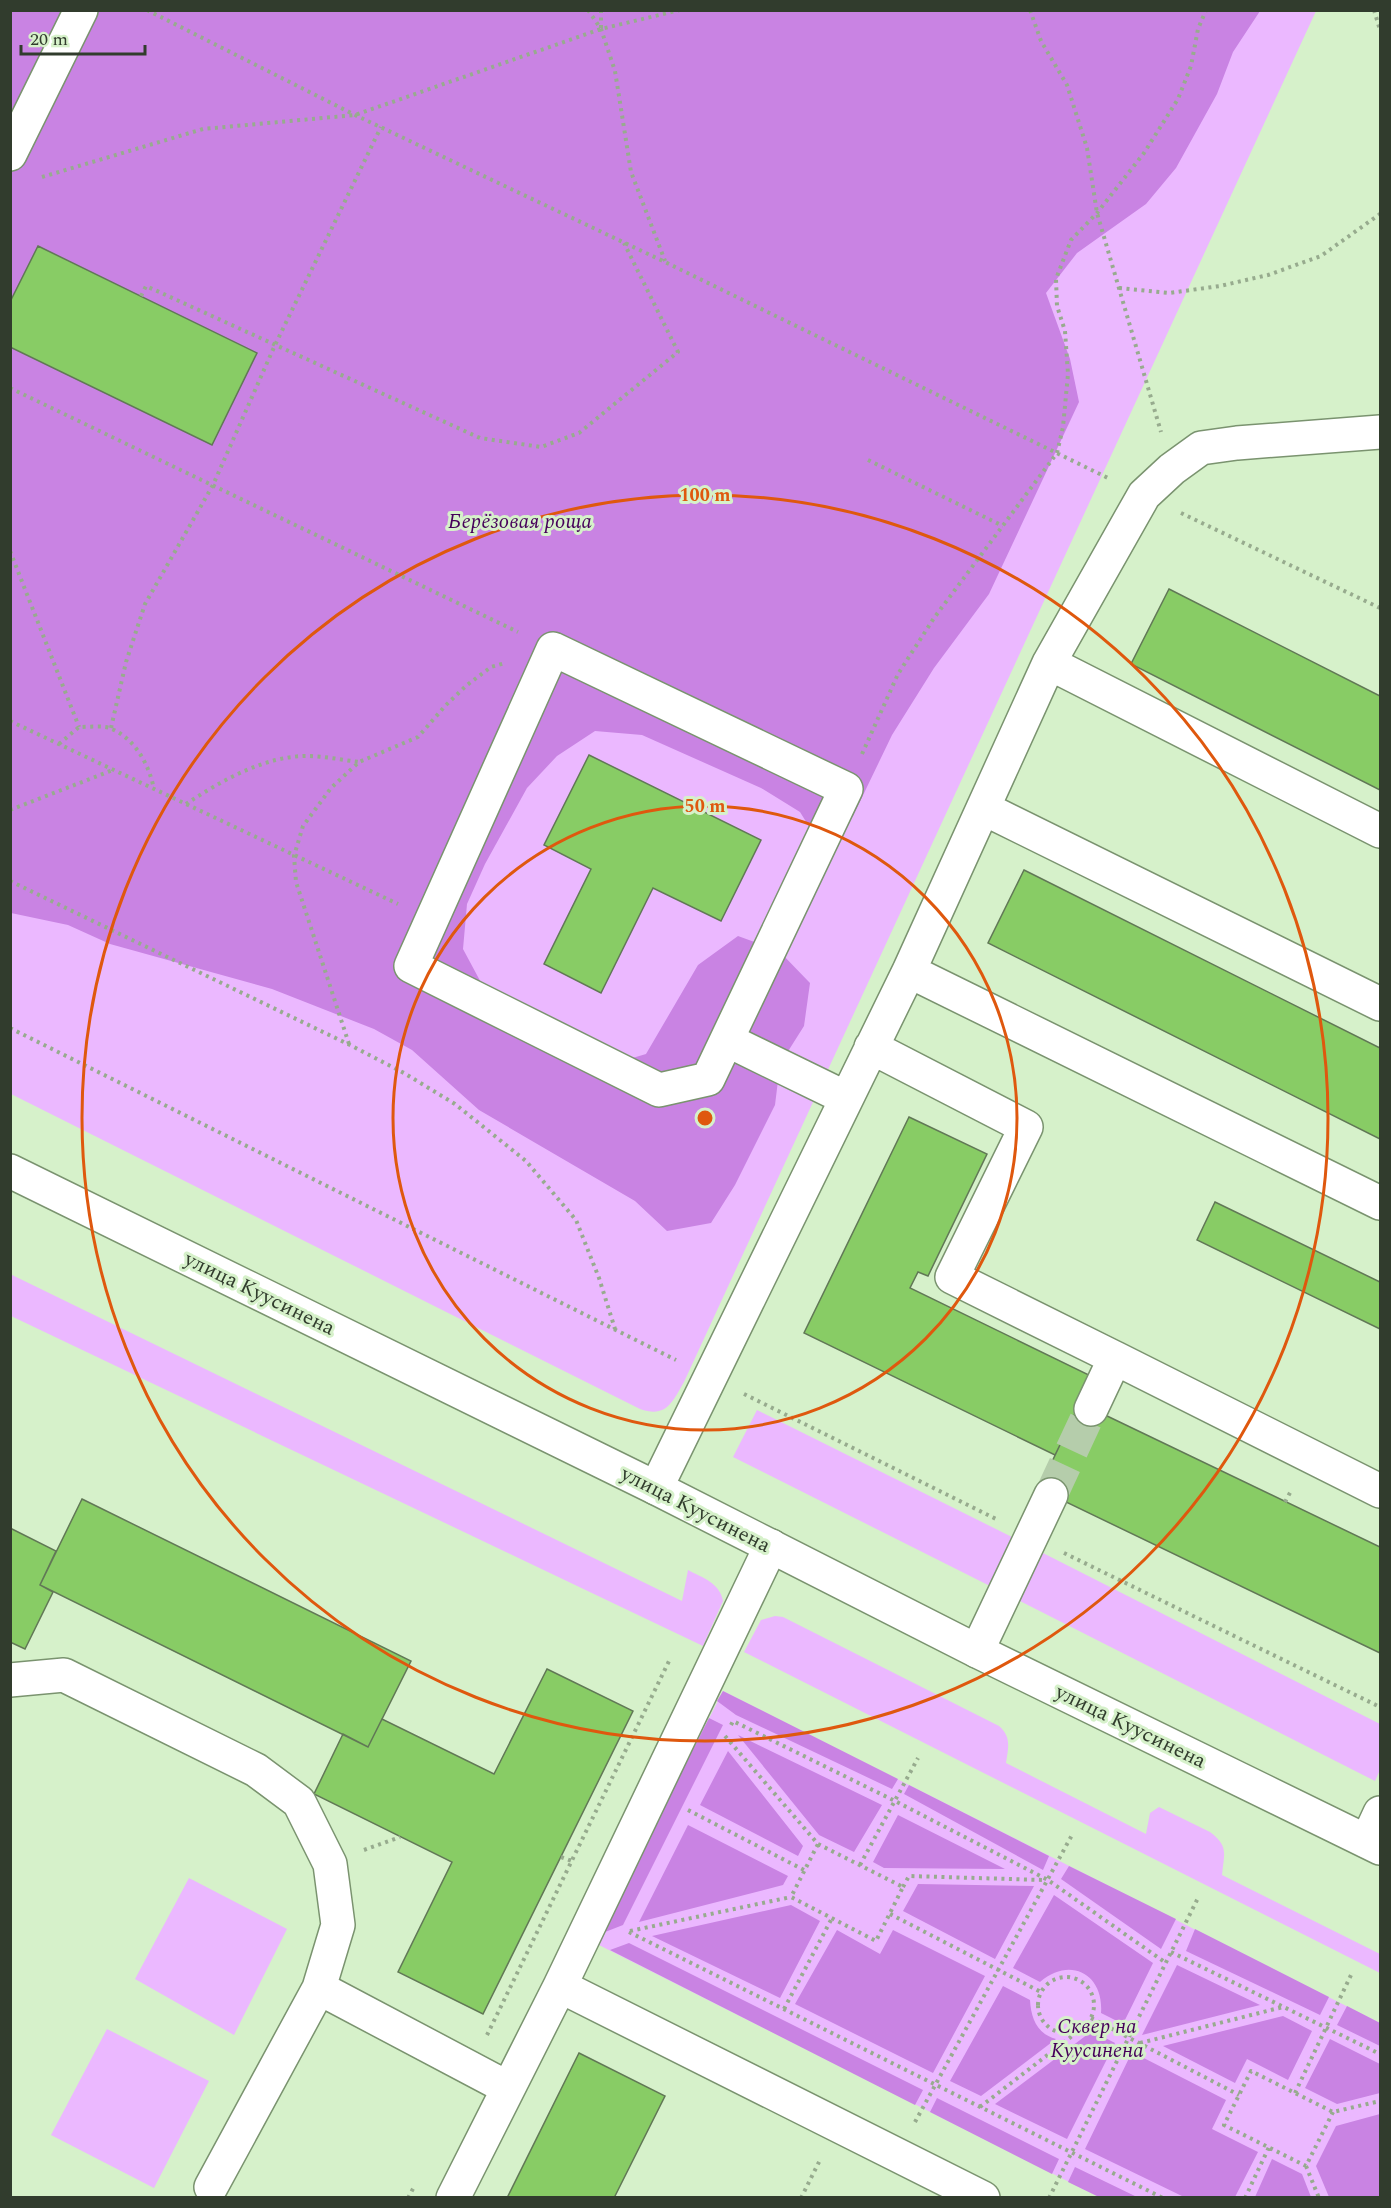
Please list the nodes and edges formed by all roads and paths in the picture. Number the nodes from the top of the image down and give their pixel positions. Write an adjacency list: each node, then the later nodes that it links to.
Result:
1 (81, 10): 13 (main road)
2 (147, 10): 11 (path)
3 (588, 10): 9 (path)
4 (601, 10): 9 (path)
5 (680, 10): 9 (path)
6 (1030, 10): 15 (path)
7 (1206, 10): 15 (path)
8 (1374, 10): 10 (path)
9 (601, 29): 11 (path); 18 (path)
10 (1380, 30)
11 (355, 115): 12 (path); 14 (path)
12 (381, 127): 17 (path); 21 (path)
13 (10, 154)
14 (38, 178)
15 (1097, 213): 19 (path); 24 (path)
16 (1380, 214): 19 (path)
17 (624, 242): 18 (path); 21 (path)
18 (665, 262): 24 (path)
19 (1119, 288): 26 (path)
20 (141, 296): 21 (path)
21 (275, 345): 27 (path)
22 (10, 388): 27 (path)
23 (1380, 432): 26 (main road)
24 (1057, 453): 28 (path); 29 (path)
25 (868, 460): 29 (path)
26 (1172, 470): 28 (main road)
27 (213, 485): 32 (path); 36 (path)
28 (1144, 495): 31 (path); 33 (main road)
29 (1003, 526): 41 (path)
30 (10, 551): 35 (path)
31 (1380, 608)
32 (544, 644): 38 (path); 41 (main road); 48 (main road)
33 (1049, 663): 43 (main road); 45 (main road)
34 (10, 721): 37 (path)
35 (79, 727): 36 (path); 37 (path)
36 (111, 728): 40 (path)
37 (59, 744): 39 (path)
38 (359, 762): 42 (path); 46 (path)
39 (114, 770): 40 (path); 44 (path)
40 (154, 789): 42 (path)
41 (846, 789): 51 (main road)
42 (186, 804): 46 (path)
43 (983, 808): 49 (main road); 50 (main road)
44 (10, 810)
45 (1380, 831)
46 (294, 855): 48 (path); 52 (path)
47 (10, 880): 52 (path)
48 (431, 920): 51 (main road)
49 (909, 971): 53 (main road); 56 (main road)
50 (1380, 1004)
51 (727, 1040): 54 (main road)
52 (350, 1045): 57 (path)
53 (871, 1047): 54 (main road); 58 (main road)
54 (846, 1098): 60 (main road)
55 (10, 1171): 60 (main road, улица Куусинена)
56 (1380, 1203)
57 (615, 1329)
58 (1115, 1358): 59 (main road); 61 (main road)
59 (1091, 1408)
60 (656, 1488): 63 (main road, улица Куусинена)
61 (1380, 1491)
62 (1050, 1495): 64 (main road)
63 (771, 1546): 64 (main road, улица Куусинена); 91 (main road)
64 (977, 1651): 72 (main road, улица Куусинена)
65 (670, 1659): 76 (path)
66 (10, 1680): 92 (main road)
67 (725, 1736): 68 (path); 70 (path); 74 (path)
68 (720, 1747)
69 (918, 1758): 70 (path)
70 (895, 1801): 77 (path); 79 (path)
71 (683, 1820): 78 (path)
72 (1376, 1834)
73 (1072, 1835): 79 (path)
74 (818, 1844): 77 (path); 78 (path)
75 (561, 1857): 76 (path)
76 (572, 1862): 102 (path)
77 (860, 1866): 80 (path)
78 (804, 1870): 81 (path)
79 (1048, 1881): 80 (path); 88 (path); 89 (path)
80 (903, 1887): 83 (path)
81 (791, 1897): 84 (path); 86 (path)
82 (1198, 1898): 87 (path)
83 (890, 1914): 84 (path); 89 (path)
84 (832, 1918): 95 (path)
85 (632, 1922): 86 (path)
86 (627, 1932): 95 (path)
87 (1171, 1952): 88 (path); 94 (path)
88 (1166, 1963): 99 (path)
89 (999, 1971): 93 (path); 103 (path)
90 (1350, 1975): 97 (path)
91 (560, 1986): 104 (main road); 112 (main road)
92 (319, 1988): 102 (main road); 115 (main road)
93 (1041, 1992): 96 (path); 98 (path)
94 (1284, 2007): 97 (path); 100 (path)
95 (784, 2009): 103 (path)
96 (1091, 2018): 98 (path); 99 (path)
97 (1326, 2028): 101 (path); 105 (path)
98 (1079, 2031): 108 (path)
99 (1128, 2037): 100 (path); 111 (path)
100 (1140, 2043): 106 (path)
101 (1380, 2054)
102 (471, 2069): 104 (main road)
103 (935, 2085): 108 (path); 112 (path)
104 (508, 2088): 117 (main road)
105 (1295, 2093): 106 (path); 109 (path)
106 (1239, 2095): 110 (path)
107 (1380, 2101): 109 (path)
108 (980, 2107): 111 (path)
109 (1333, 2112): 113 (path)
110 (1269, 2147): 113 (path); 121 (path)
111 (1072, 2152): 119 (path); 120 (path)
112 (897, 2154): 118 (main road)
113 (1306, 2166): 122 (path)
114 (419, 2176): 116 (path)
115 (211, 2194)
116 (408, 2198)
117 (453, 2198)
118 (983, 2198)
119 (1049, 2198)
120 (1163, 2198)
121 (1245, 2198)
122 (1319, 2198)

